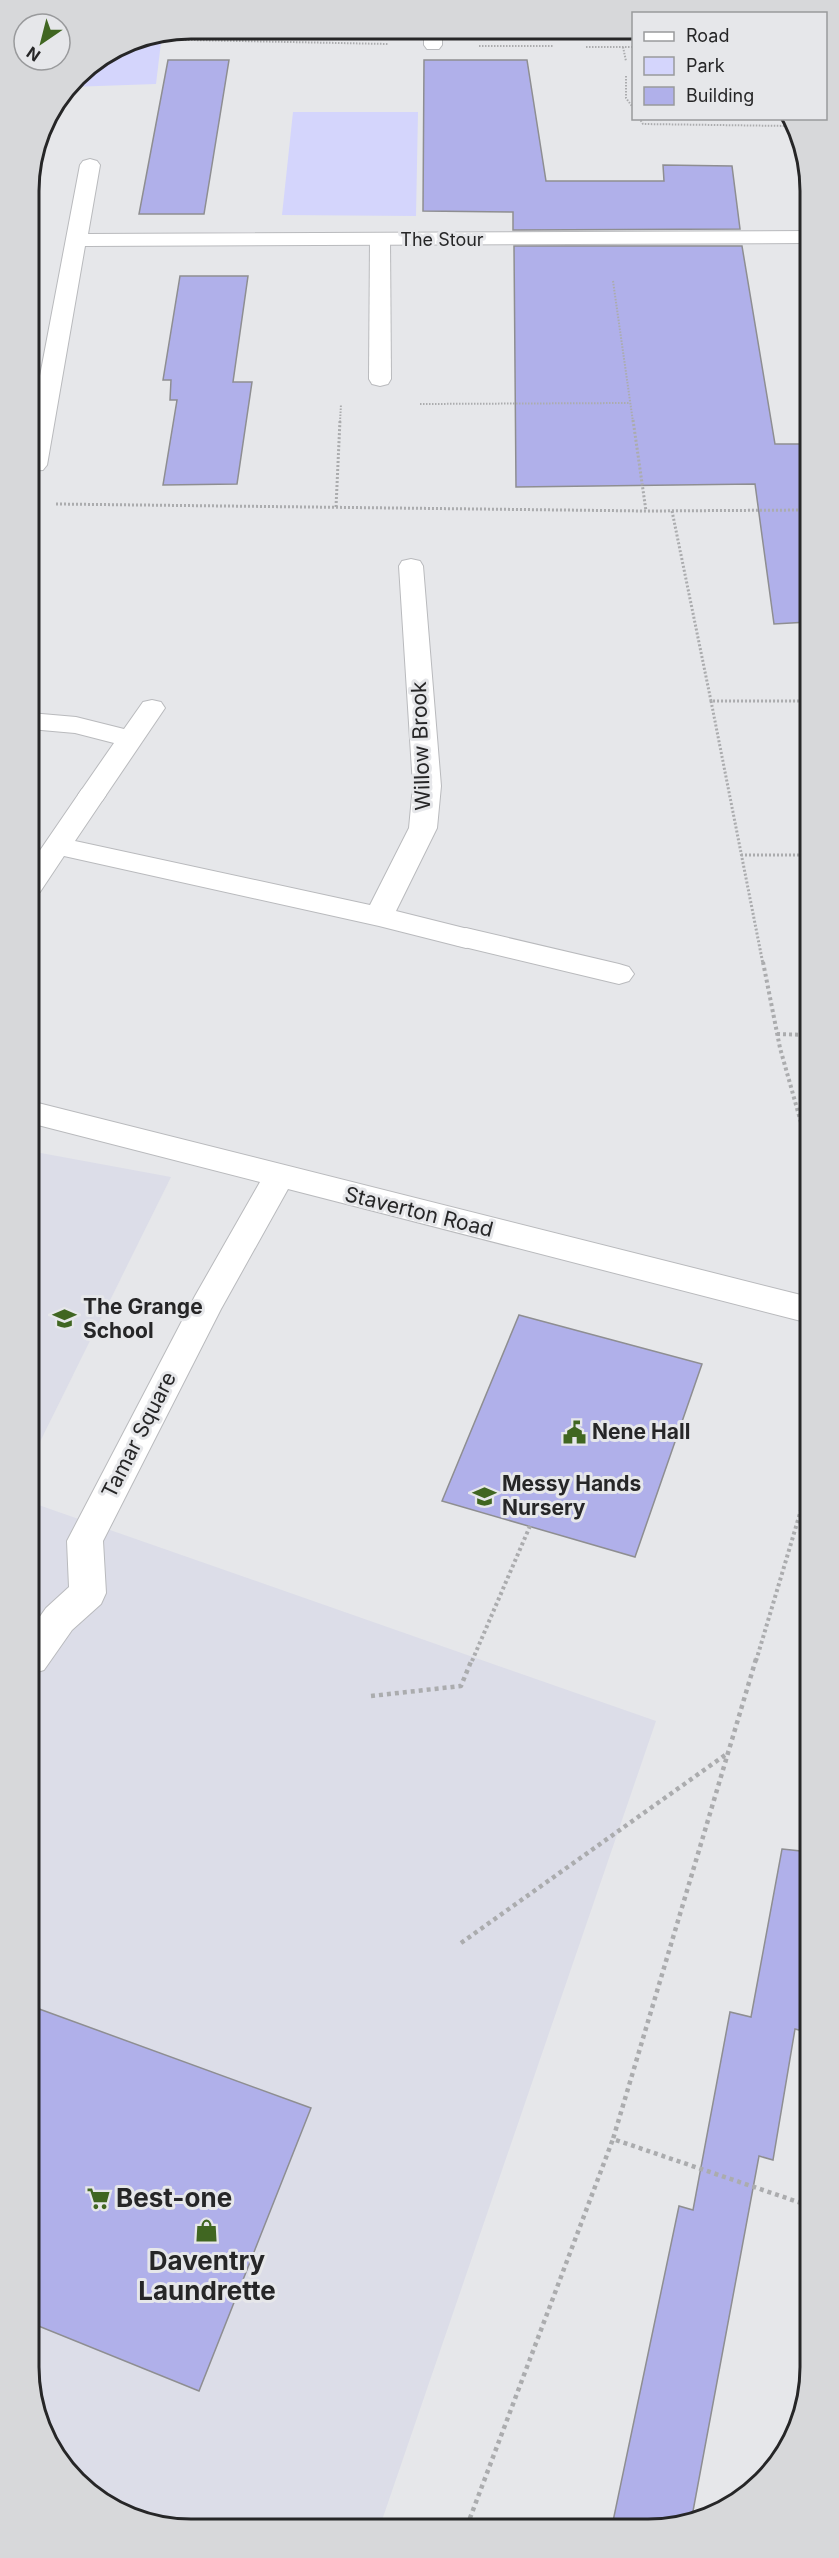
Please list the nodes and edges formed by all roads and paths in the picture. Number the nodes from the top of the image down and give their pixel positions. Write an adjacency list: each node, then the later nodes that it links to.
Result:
1 (448, 39): 2 (path)
2 (553, 46)
3 (586, 47): 4 (path)
4 (623, 47): 5 (path); 6 (path)
5 (632, 47)
6 (626, 61)
7 (626, 76): 8 (path)
8 (632, 108)
9 (640, 120): 10 (path)
10 (784, 125)
11 (90, 165): 14 (street)
12 (800, 237): 13 (street, The Stour)
13 (606, 238): 15 (street, The Stour); 17 (path)
14 (76, 240): 15 (street, The Stour); 20 (street)
15 (380, 240): 16 (street)
16 (380, 380)
17 (630, 403): 19 (path); 24 (path)
18 (350, 404): 22 (path)
19 (415, 404)
20 (39, 443)
21 (53, 504): 22 (path)
22 (336, 507): 24 (path)
23 (800, 510): 25 (path)
24 (646, 511): 25 (path)
25 (672, 511): 27 (path)
26 (411, 566): 36 (street, Willow Brook)
27 (711, 701): 28 (path); 33 (path)
28 (800, 701)
29 (152, 708): 31 (street)
30 (39, 722): 31 (street)
31 (129, 739): 32 (street)
32 (57, 846): 35 (street); 36 (street)
33 (741, 855): 34 (path); 38 (path)
34 (800, 855)
35 (39, 872)
36 (379, 916): 37 (street)
37 (619, 974)
38 (777, 1035): 39 (path); 41 (path)
39 (800, 1035)
40 (39, 1114): 42 (street, Staverton Road)
41 (800, 1118)
42 (280, 1176): 43 (street, Staverton Road); 46 (street, Tamar Square)
43 (800, 1308)
44 (800, 1513): 48 (path)
45 (530, 1526): 47 (path)
46 (39, 1647)
47 (370, 1696)
48 (729, 1753): 49 (path); 50 (path)
49 (461, 1943)
50 (613, 2139): 51 (path); 52 (path)
51 (800, 2203)
52 (471, 2519)

